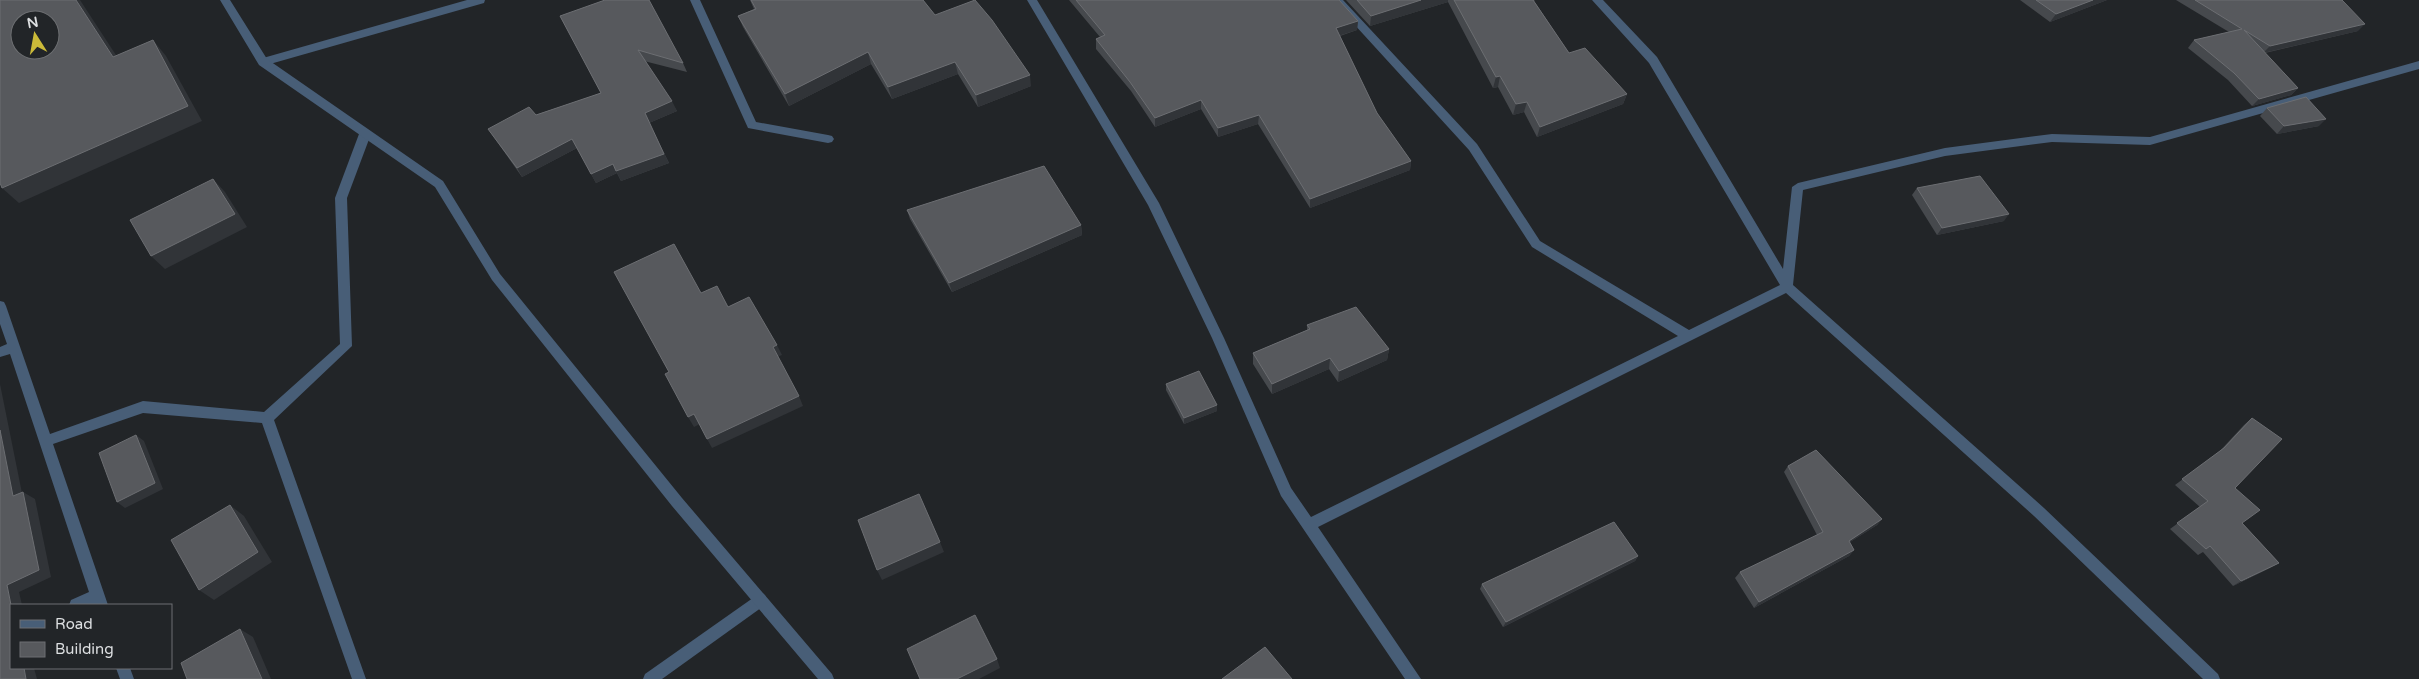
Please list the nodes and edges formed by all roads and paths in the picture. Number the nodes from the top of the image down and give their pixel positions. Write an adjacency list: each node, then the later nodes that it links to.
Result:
1 (225, 0): 7 (street)
2 (480, 0): 7 (street)
3 (695, 0): 10 (street)
4 (1032, 0): 18 (street)
5 (1338, 0): 13 (street)
6 (1597, 0): 11 (street)
7 (263, 62): 9 (street)
8 (2419, 65): 11 (street)
9 (365, 134): 16 (street); 20 (street)
10 (828, 139)
11 (1786, 287): 13 (street); 26 (street)
12 (0, 306): 14 (street)
13 (1689, 336): 18 (street)
14 (15, 346): 15 (street); 17 (street)
15 (0, 352)
16 (267, 418): 17 (street); 22 (street)
17 (46, 441): 19 (street)
18 (1309, 525): 25 (street)
19 (99, 600): 21 (street)
20 (760, 600): 23 (street); 24 (street)
21 (81, 604)
22 (359, 679)
23 (650, 679)
24 (827, 679)
25 (1414, 679)
26 (2213, 679)

